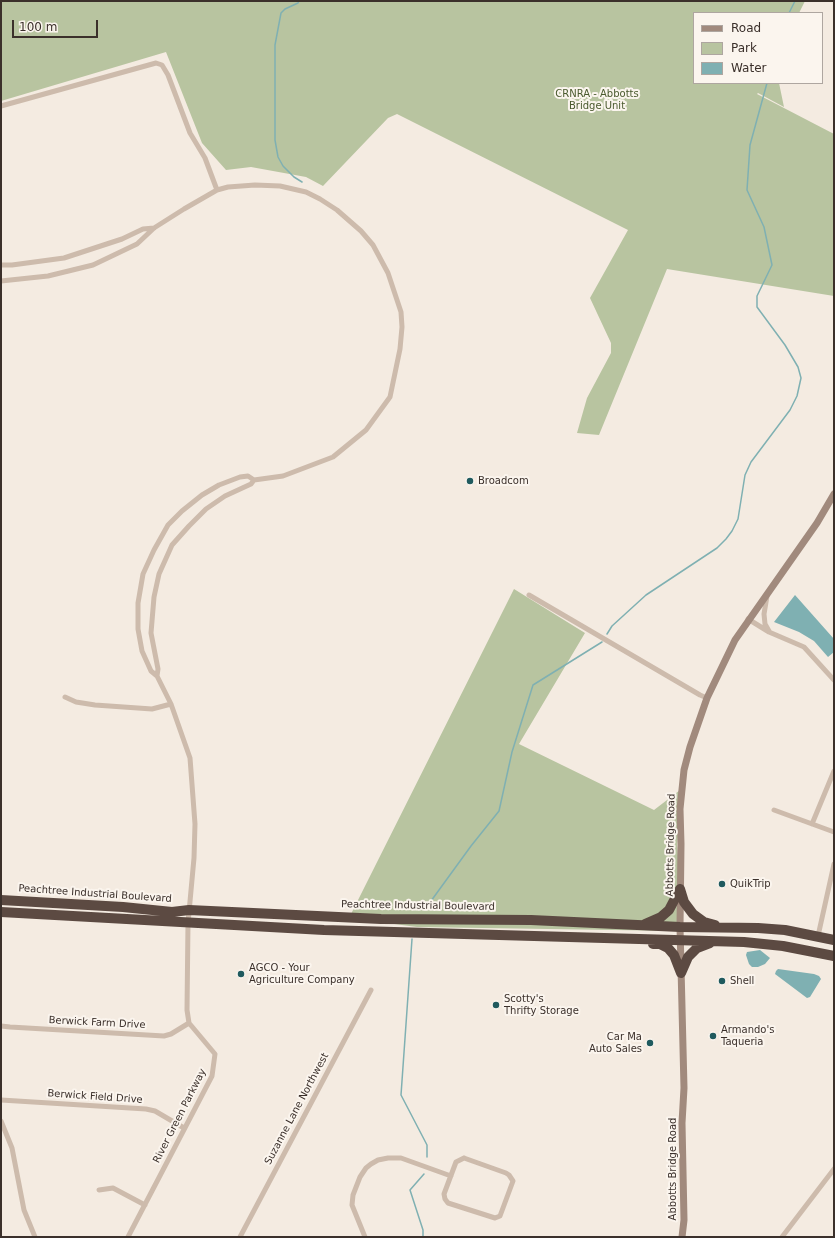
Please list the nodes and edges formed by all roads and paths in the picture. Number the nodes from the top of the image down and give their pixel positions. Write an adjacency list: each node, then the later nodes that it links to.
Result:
1 (1, 106): 2 (street)
2 (217, 190): 3 (street); 6 (street)
3 (154, 228): 4 (street); 5 (street)
4 (1, 265)
5 (1, 280)
6 (254, 480): 12 (street); 12 (street)
7 (834, 494): 9 (main road, Abbotts Bridge Road)
8 (529, 595): 15 (street)
9 (767, 596): 10 (main road, Abbotts Bridge Road); 11 (street)
10 (748, 619): 11 (street); 15 (main road, Abbotts Bridge Road)
11 (769, 632): 13 (street)
12 (157, 676): 16 (street)
13 (834, 680)
14 (65, 697): 16 (street)
15 (707, 698): 22 (main road, Abbotts Bridge Road)
16 (171, 704): 24 (street)
17 (834, 771): 19 (street)
18 (774, 810): 19 (street)
19 (812, 824): 20 (street)
20 (834, 832)
21 (834, 864): 30 (street)
22 (680, 889): 27 (highway); 28 (main road, Abbotts Bridge Road); 29 (highway)
23 (1, 900): 24 (highway, Peachtree Industrial Boulevard)
24 (189, 910): 26 (street); 27 (highway, Peachtree Industrial Boulevard)
25 (1, 912): 26 (highway)
26 (188, 923): 31 (highway); 38 (street)
27 (642, 925): 28 (highway, Peachtree Industrial Boulevard)
28 (680, 927): 29 (highway, Peachtree Industrial Boulevard); 32 (main road, Abbotts Bridge Road)
29 (725, 928): 30 (highway, Peachtree Industrial Boulevard)
30 (818, 936): 33 (highway, Peachtree Industrial Boulevard)
31 (632, 939): 32 (highway); 36 (highway)
32 (680, 940): 34 (highway); 36 (main road, Abbotts Bridge Road)
33 (834, 940)
34 (718, 942): 35 (highway); 36 (highway)
35 (834, 956)
36 (681, 973): 51 (main road, Abbotts Bridge Road)
37 (371, 990): 49 (street, Suzanne Lane Northwest)
38 (189, 1023): 39 (street, Berwick Farm Drive); 42 (street, River Green Parkway)
39 (1, 1026)
40 (1, 1100): 42 (street, Berwick Field Drive)
41 (1, 1121): 47 (street)
42 (184, 1128): 46 (street, River Green Parkway)
43 (834, 1169): 52 (street)
44 (451, 1176): 44 (street); 50 (street)
45 (99, 1190): 46 (street)
46 (145, 1205): 48 (street, River Green Parkway)
47 (35, 1237)
48 (128, 1237)
49 (240, 1237)
50 (365, 1237)
51 (682, 1237)
52 (782, 1237)

